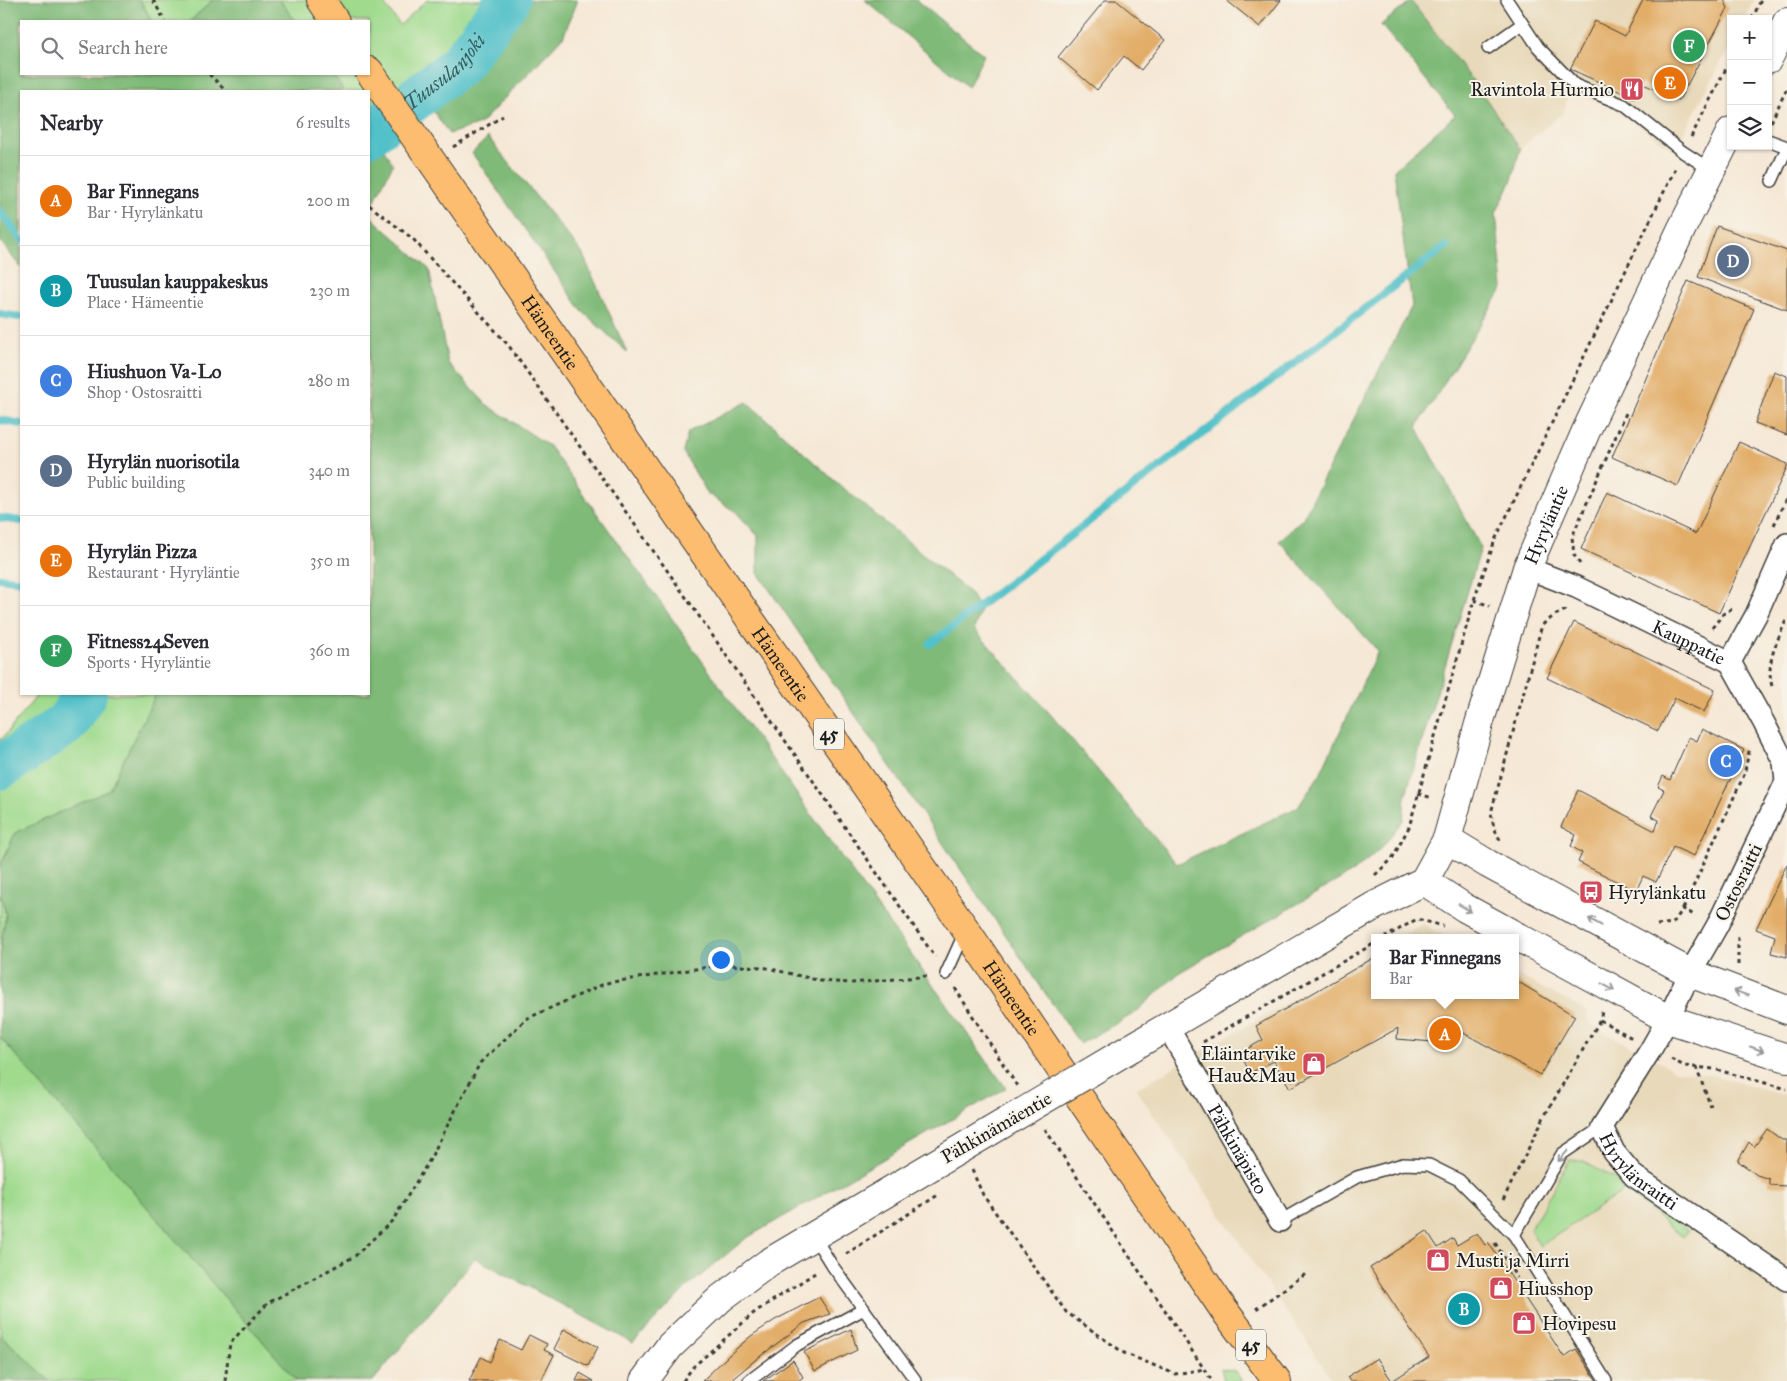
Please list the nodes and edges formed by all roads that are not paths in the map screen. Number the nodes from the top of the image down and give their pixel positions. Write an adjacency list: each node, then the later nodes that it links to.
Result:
1 (321, 0): 3 (main road)
2 (1507, 0): 5 (lane)
3 (334, 20)
4 (1787, 22): 7 (street)
5 (1522, 24): 6 (lane); 12 (lane)
6 (1488, 48)
7 (1772, 51)
8 (375, 80): 20 (main road, Hämeentie / 45)
9 (1727, 139): 12 (street, Hyryläntie)
10 (1772, 142): 11 (lane)
11 (1787, 148): 13 (lane)
12 (1711, 170): 15 (street, Hyryläntie)
13 (1772, 181)
14 (1787, 544): 16 (street, Kauppatie)
15 (1527, 568): 16 (street, Kauppatie); 18 (street, Hyryläntie)
16 (1730, 662): 17 (street, Ostosraitti)
17 (1786, 760): 23 (street, Ostosraitti)
18 (1447, 839): 19 (street, Hyryläntie); 23 (street, one-way to 18)
19 (1424, 882): 21 (street, one-way to 21); 27 (street, Pähkinämäentie)
20 (966, 930): 24 (lane); 35 (main road, Hämeentie / 45)
21 (1512, 934)
22 (1519, 938): 26 (street, one-way to 26)
23 (1690, 973): 25 (street, one-way to 23); 26 (street, Ostosraitti)
24 (946, 974)
25 (1787, 1010)
26 (1668, 1019): 28 (street, one-way to 28); 29 (street, Hyrylänraitti)
27 (1167, 1026): 30 (street, Pähkinäpisto); 31 (street, Pähkinämäentie, bridge)
28 (1787, 1058)
29 (1602, 1127): 32 (lane, one-way to 32); 33 (street, Hyrylänraitti)
30 (1280, 1221): 32 (lane)
31 (813, 1236): 34 (lane); 36 (street, Pähkinämäentie)
32 (1514, 1236): 41 (lane)
33 (1787, 1280)
34 (864, 1309): 37 (lane); 38 (lane)
35 (1224, 1310): 39 (main road, Hämeentie / 45); 40 (main road, Hämeentie / 45)
36 (644, 1381)
37 (749, 1381)
38 (916, 1381)
39 (1262, 1381)
40 (1277, 1381)
41 (1606, 1381)

